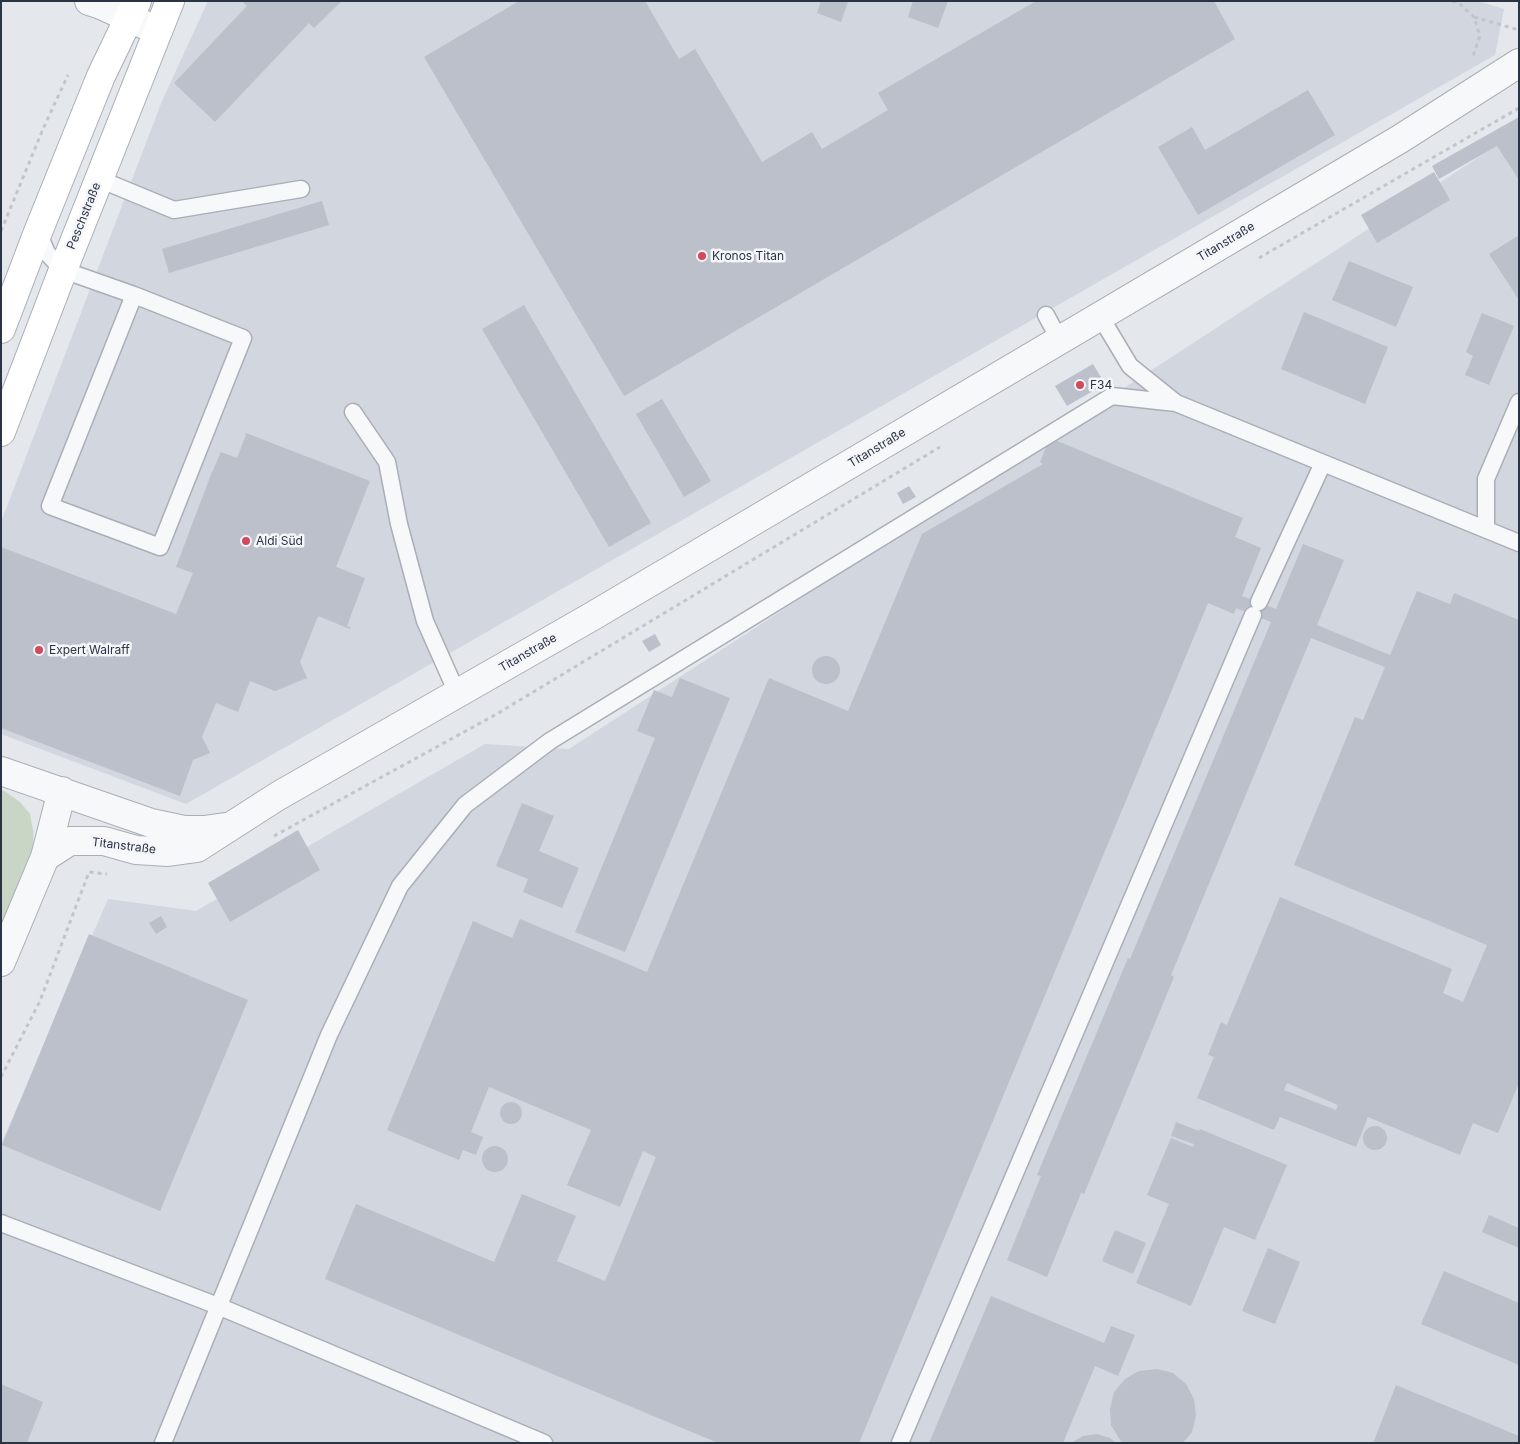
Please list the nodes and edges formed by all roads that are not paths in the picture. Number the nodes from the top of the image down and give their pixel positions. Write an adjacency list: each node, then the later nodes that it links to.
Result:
1 (89, 1): 3 (street)
2 (170, 1): 4 (main road, Peschstraße)
3 (133, 9): 4 (street); 8 (main road)
4 (158, 31): 6 (main road, Peschstraße)
5 (1519, 63): 12 (street, Titanstraße)
6 (99, 179): 7 (lane); 9 (main road, Peschstraße)
7 (301, 189)
8 (38, 232): 9 (lane); 13 (main road)
9 (63, 270): 10 (lane); 18 (main road, Peschstraße)
10 (134, 295): 10 (lane)
11 (1046, 315): 14 (lane)
12 (1100, 316): 14 (street, Titanstraße); 16 (lane)
13 (1, 329)
14 (1060, 340): 22 (street, Titanstraße)
15 (1519, 402): 20 (lane)
16 (1176, 403): 19 (lane); 29 (lane)
17 (353, 412): 22 (lane)
18 (1, 432)
19 (1323, 463): 20 (lane); 32 (lane)
20 (1486, 530): 21 (lane)
21 (1519, 543)
22 (457, 693): 25 (street, Titanstraße)
23 (1, 771): 24 (street, Titanstraße)
24 (62, 791): 25 (street, Titanstraße); 26 (street)
25 (232, 826): 26 (street, Titanstraße)
26 (44, 857): 27 (street)
27 (1, 962)
28 (1, 1223): 29 (lane)
29 (218, 1306): 30 (lane); 31 (lane)
30 (163, 1443)
31 (544, 1443)
32 (900, 1443)

